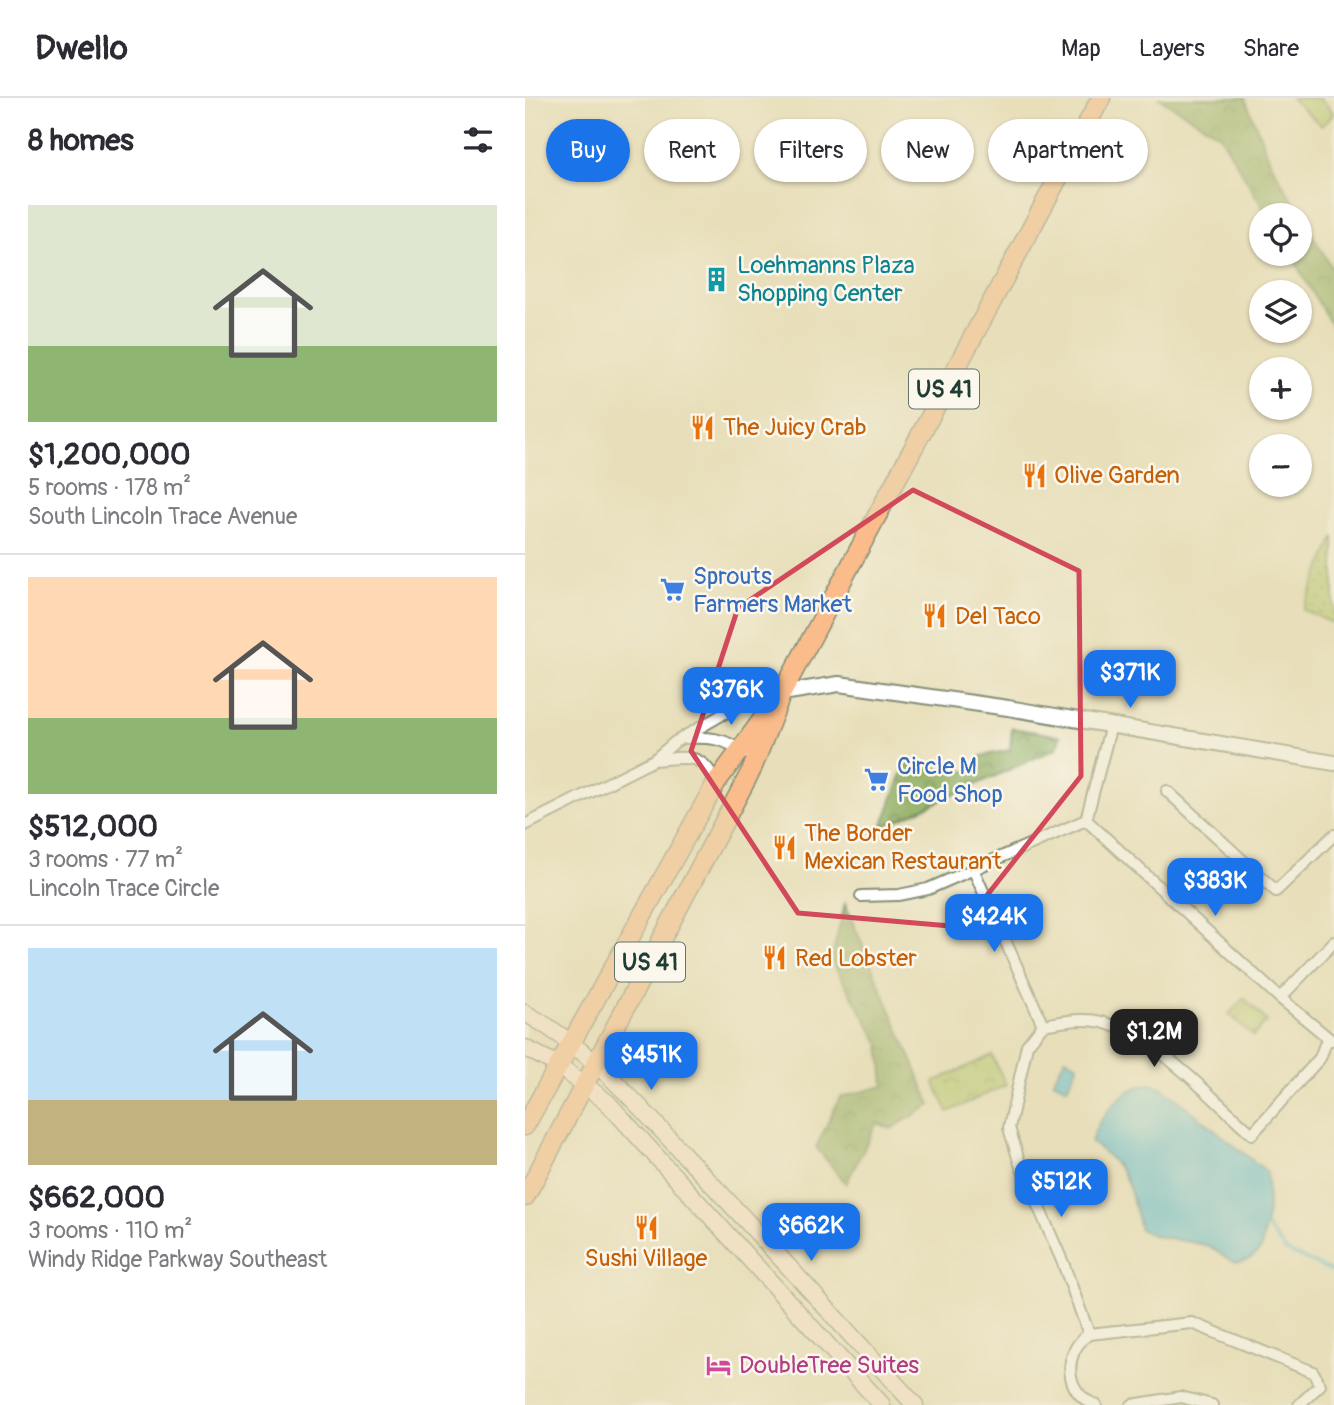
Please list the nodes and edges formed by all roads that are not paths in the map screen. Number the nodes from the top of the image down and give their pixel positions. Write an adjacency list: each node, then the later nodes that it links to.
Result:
1 (1101, 98): 2 (main road, US 41)
2 (782, 693): 3 (street); 4 (street); 5 (main road, US 41); 8 (main road, US 41)
3 (1111, 725): 7 (street); 11 (street)
4 (681, 738): 5 (street); 6 (street)
5 (740, 750): 8 (street); 9 (main road, US 41)
6 (654, 760): 9 (street); 12 (street)
7 (1334, 763)
8 (752, 769): 23 (main road, US 41)
9 (716, 783): 21 (main road, US 41)
10 (1167, 792): 13 (street)
11 (1086, 820): 14 (street); 17 (street)
12 (525, 825)
13 (1334, 835)
14 (974, 871): 15 (street); 19 (street)
15 (861, 896)
16 (1334, 942): 17 (street)
17 (1280, 998): 20 (street)
18 (525, 1013): 21 (main road)
19 (1043, 1026): 20 (street); 28 (street)
20 (1331, 1040)
21 (571, 1041): 23 (main road); 24 (main road, US 41)
22 (525, 1048): 24 (main road)
23 (596, 1061): 25 (main road, US 41); 30 (main road)
24 (558, 1065): 25 (main road); 26 (main road, US 41)
25 (585, 1083): 27 (main road, US 41); 29 (main road)
26 (525, 1126)
27 (525, 1197)
28 (1089, 1334): 31 (street); 34 (street)
29 (882, 1405)
30 (915, 1405)
31 (1096, 1405)
32 (1132, 1405): 33 (street)
33 (1212, 1405)
34 (1299, 1405)

